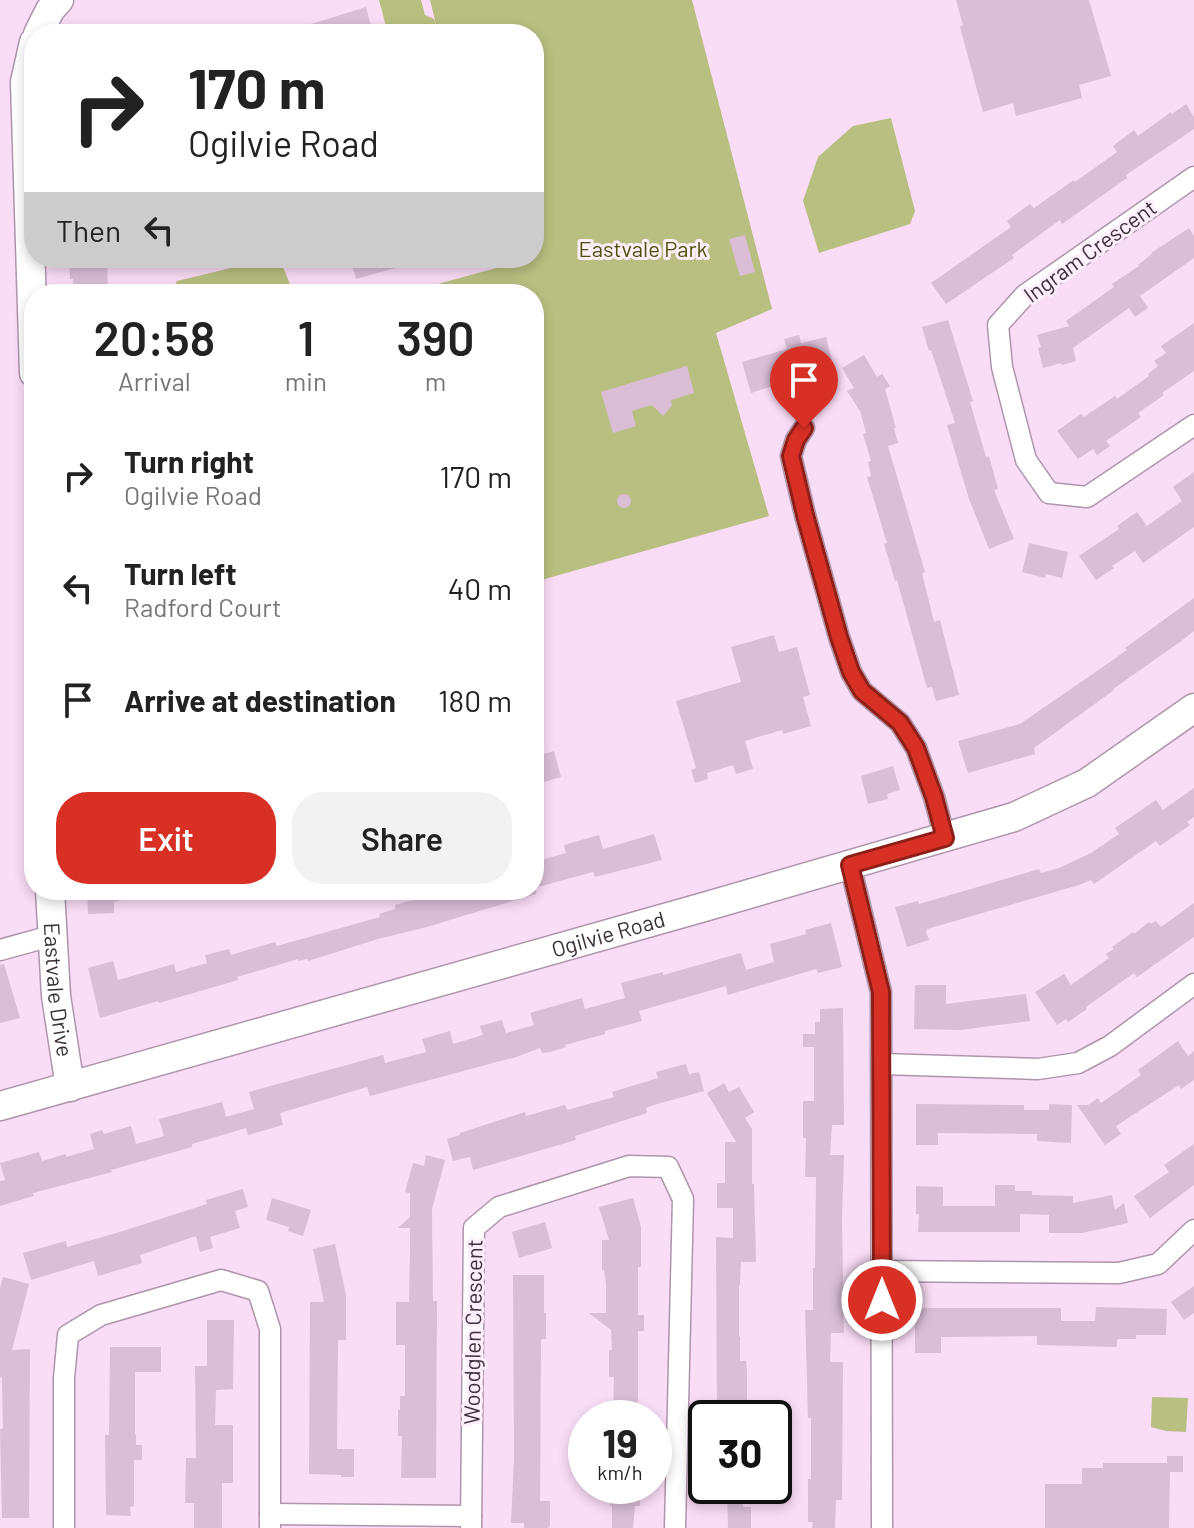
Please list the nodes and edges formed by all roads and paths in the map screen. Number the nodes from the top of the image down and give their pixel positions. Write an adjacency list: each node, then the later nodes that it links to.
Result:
1 (59, 0): 2 (street)
2 (43, 24)
3 (1194, 177): 4 (street, Ingram Crescent)
4 (1194, 425)
5 (804, 428): 7 (street)
6 (1194, 708): 7 (street, Ogilvie Road)
7 (945, 838): 8 (street, Ogilvie Road)
8 (850, 865): 13 (street); 14 (street, Ogilvie Road)
9 (50, 900): 10 (street, Eastvale Drive)
10 (51, 936): 11 (street); 14 (street, Eastvale Drive)
11 (0, 950)
12 (1194, 984): 13 (street)
13 (882, 1064): 17 (street)
14 (70, 1087): 15 (street, Ogilvie Road)
15 (0, 1106)
16 (1194, 1230): 17 (street)
17 (882, 1271): 22 (street)
18 (270, 1521): 19 (street); 20 (street)
19 (471, 1522): 21 (street, Woodglen Crescent)
20 (64, 1528)
21 (675, 1528)
22 (882, 1528)

